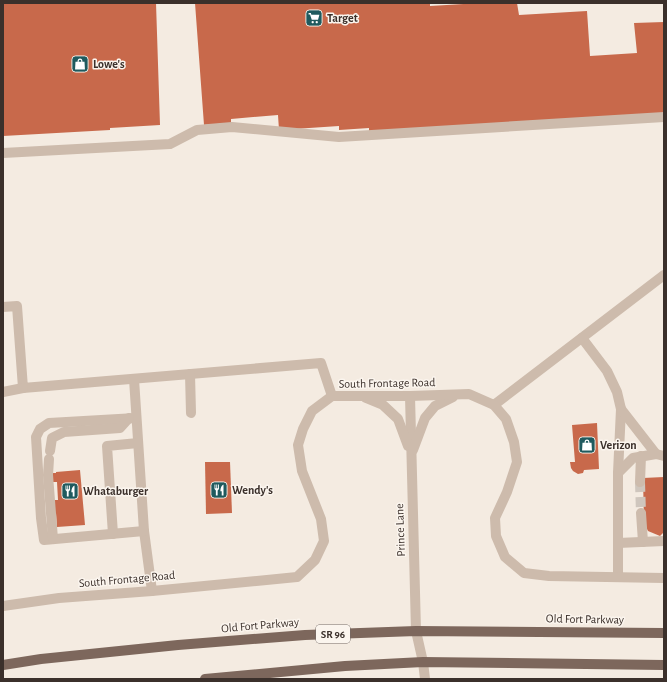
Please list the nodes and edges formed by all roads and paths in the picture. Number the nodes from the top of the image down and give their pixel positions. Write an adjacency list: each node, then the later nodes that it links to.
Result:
1 (664, 117): 2 (street)
2 (3, 153)
3 (664, 276): 5 (street)
4 (3, 307): 8 (street)
5 (582, 338): 14 (street); 15 (street)
6 (190, 374): 7 (street); 11 (street); 16 (street)
7 (134, 379): 8 (street); 17 (street)
8 (23, 388): 9 (street)
9 (3, 392)
10 (457, 395): 13 (street, South Frontage Road); 14 (street, South Frontage Road); 20 (street)
11 (332, 396): 12 (street, South Frontage Road); 33 (street, South Frontage Road)
12 (360, 396): 13 (street, South Frontage Road); 20 (street)
13 (410, 396): 20 (street, Prince Lane)
14 (494, 405): 31 (street, South Frontage Road)
15 (621, 409): 19 (street); 22 (street)
16 (192, 413)
17 (133, 418): 18 (street); 27 (street); 27 (street)
18 (138, 443): 25 (street); 26 (street)
19 (660, 455): 21 (street)
20 (411, 456): 35 (street, Prince Lane)
21 (642, 456): 22 (street); 23 (street)
22 (618, 472): 30 (street)
23 (640, 482)
24 (641, 513): 28 (street)
25 (144, 531): 26 (street); 33 (street)
26 (114, 534): 27 (street)
27 (53, 539)
28 (643, 542): 29 (street); 30 (street)
29 (664, 542)
30 (618, 543): 31 (street)
31 (618, 577): 32 (street, South Frontage Road)
32 (664, 578)
33 (152, 591): 34 (street, South Frontage Road)
34 (3, 606)
35 (416, 630): 36 (main road, Old Fort Parkway / SR 96); 37 (street, Prince Lane); 38 (main road, Old Fort Parkway / SR 96)
36 (664, 633)
37 (423, 662): 39 (main road); 40 (main road); 41 (street, Prince Lane)
38 (3, 665)
39 (664, 665)
40 (205, 679)
41 (424, 679)

